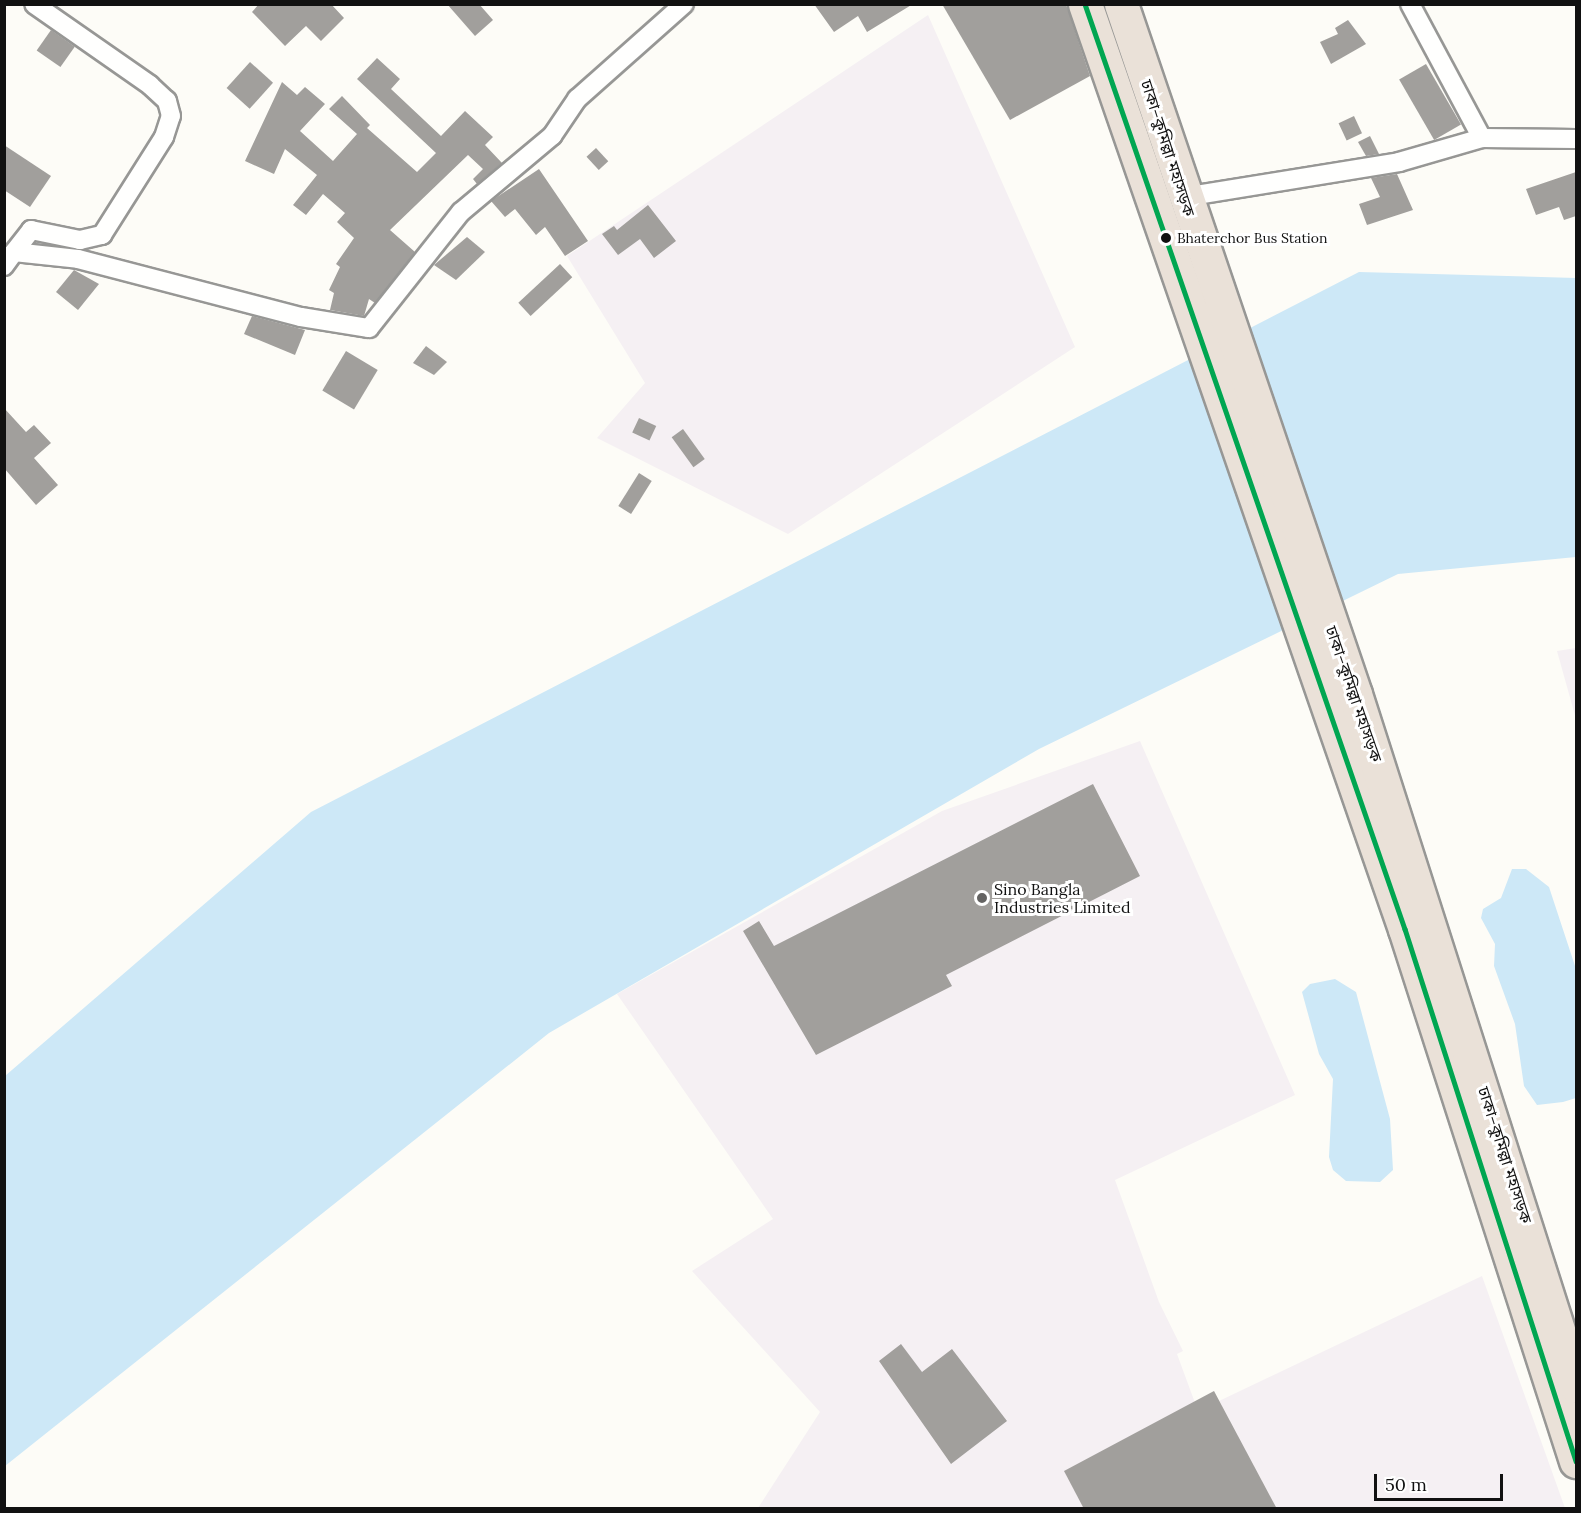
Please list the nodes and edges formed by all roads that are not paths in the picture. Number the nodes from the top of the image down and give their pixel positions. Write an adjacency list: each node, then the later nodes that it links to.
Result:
1 (34, 4): 9 (street)
2 (684, 4): 9 (street)
3 (1085, 4): 11 (highway, ঢাকা–কুমিল্লা মহাসড়ক)
4 (1121, 4): 8 (highway, ঢাকা–কুমিল্লা মহাসড়ক)
5 (1410, 4): 6 (street)
6 (1482, 138): 7 (street); 8 (street)
7 (1576, 139)
8 (1184, 197): 10 (highway, ঢাকা–কুমিল্লা মহাসড়ক)
9 (9, 259)
10 (1576, 1386)
11 (1576, 1461)

